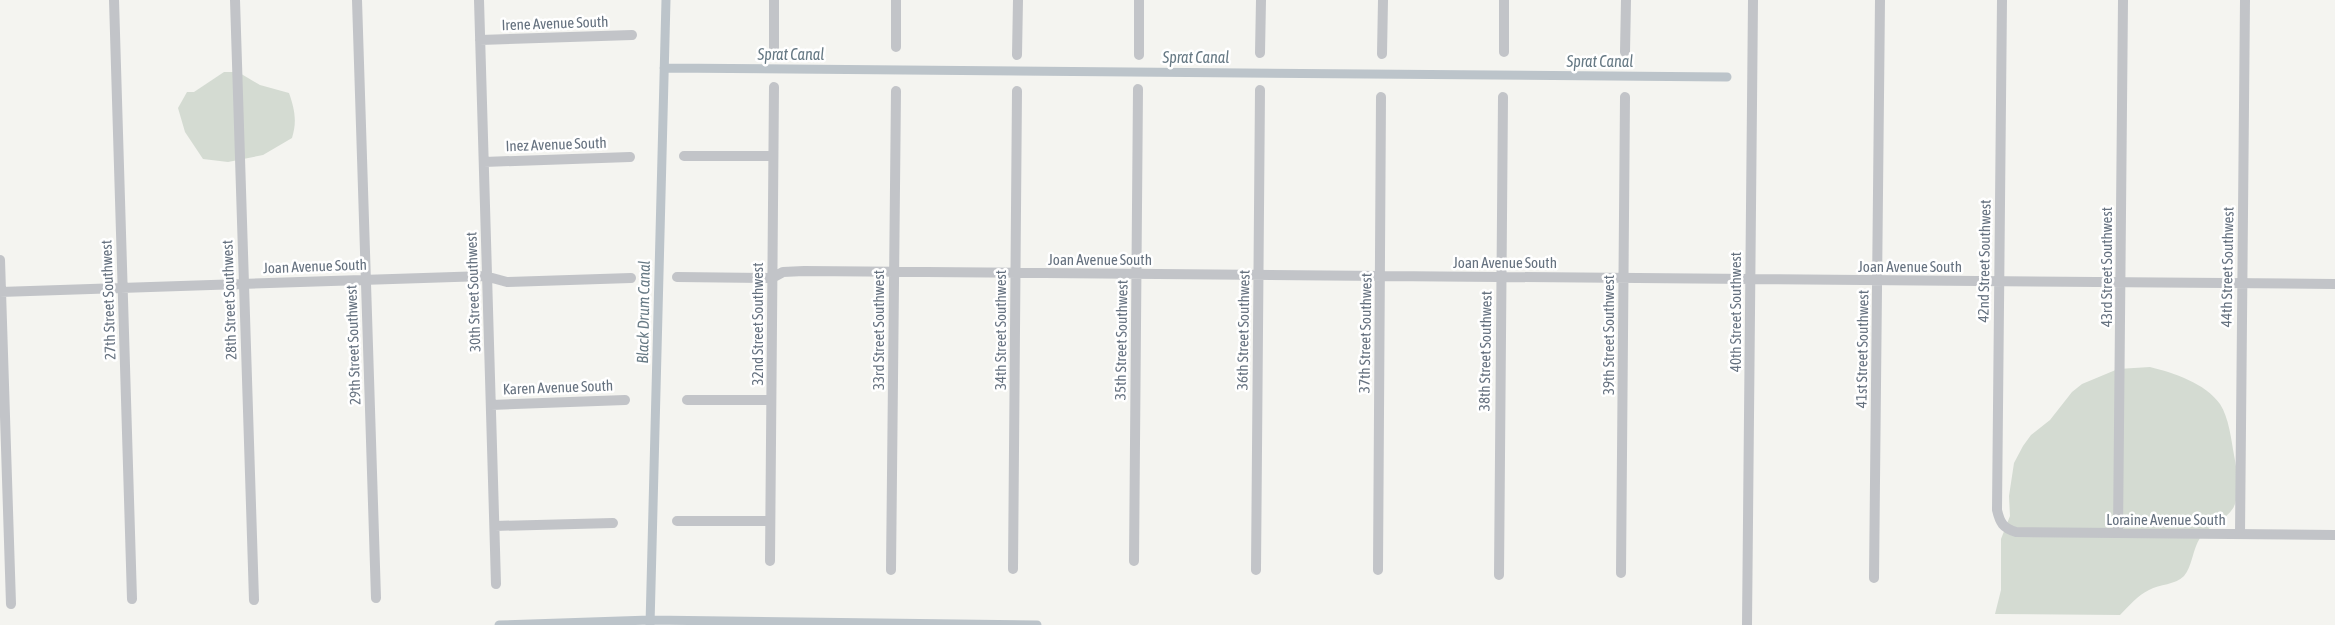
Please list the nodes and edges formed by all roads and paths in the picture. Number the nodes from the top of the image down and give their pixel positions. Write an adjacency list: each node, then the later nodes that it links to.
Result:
1 (114, 0): 60 (street, 27th Street Southwest)
2 (235, 0): 58 (street, 28th Street Southwest)
3 (357, 0): 53 (street, 29th Street Southwest)
4 (478, 0): 19 (street, 30th Street Southwest)
5 (774, 0): 21 (street)
6 (896, 0): 20 (street)
7 (1018, 0): 26 (street)
8 (1139, 0): 27 (street)
9 (1261, 0): 24 (street)
10 (1382, 0): 25 (street)
11 (1504, 0): 22 (street)
12 (1626, 0): 23 (street)
13 (1753, 0): 52 (street, 40th Street Southwest)
14 (1880, 0): 54 (street, 41st Street Southwest)
15 (2002, 0): 55 (street, 42nd Street Southwest)
16 (2123, 0): 56 (street, 43rd Street Southwest)
17 (2245, 0): 57 (street, 44th Street Southwest)
18 (632, 35): 19 (street, Irene Avenue South)
19 (480, 40): 39 (street, 30th Street Southwest)
20 (896, 47)
21 (774, 48)
22 (1504, 52)
23 (1625, 52)
24 (1260, 53)
25 (1382, 54)
26 (1017, 55)
27 (1139, 55)
28 (774, 86): 37 (street, 32nd Street Southwest)
29 (1138, 89): 43 (street, 35th Street Southwest)
30 (1260, 90): 44 (street, 36th Street Southwest)
31 (896, 91): 41 (street, 33rd Street Southwest)
32 (1017, 91): 42 (street, 34th Street Southwest)
33 (1381, 97): 46 (street, 37th Street Southwest)
34 (1503, 97): 47 (street, 38th Street Southwest)
35 (1625, 97): 51 (street, 39th Street Southwest)
36 (684, 156): 37 (street)
37 (773, 156): 50 (street, 32nd Street Southwest)
38 (630, 157): 39 (street, Inez Avenue South)
39 (484, 162): 45 (street, 30th Street Southwest)
40 (0, 260): 61 (street)
41 (893, 272): 42 (street, Joan Avenue South); 50 (street, Joan Avenue South); 77 (street, 33rd Street Southwest)
42 (1015, 273): 43 (street, Joan Avenue South); 76 (street, 34th Street Southwest)
43 (1137, 274): 44 (street, Joan Avenue South); 75 (street, 35th Street Southwest)
44 (1259, 275): 46 (street, Joan Avenue South); 78 (street, 36th Street Southwest)
45 (485, 276): 48 (street, Joan Avenue South); 53 (street, Joan Avenue South); 65 (street, 30th Street Southwest)
46 (1380, 276): 47 (street, Joan Avenue South); 79 (street, 37th Street Southwest)
47 (1501, 277): 51 (street, Joan Avenue South); 81 (street, 38th Street Southwest)
48 (631, 278)
49 (677, 278): 50 (street, Joan Avenue South)
50 (772, 278): 64 (street, 32nd Street Southwest)
51 (1623, 278): 52 (street, Joan Avenue South); 80 (street, 39th Street Southwest)
52 (1750, 279): 54 (street, Joan Avenue South); 88 (street, 40th Street Southwest)
53 (366, 280): 58 (street, Joan Avenue South); 84 (street, 29th Street Southwest)
54 (1877, 280): 55 (street, Joan Avenue South); 82 (street, 41st Street Southwest)
55 (1999, 281): 56 (street, Joan Avenue South); 68 (street, 42nd Street Southwest)
56 (2120, 282): 57 (street, Joan Avenue South); 71 (street, 43rd Street Southwest)
57 (2242, 283): 59 (street, Joan Avenue South); 72 (street, 44th Street Southwest)
58 (244, 284): 60 (street, Joan Avenue South); 86 (street, 28th Street Southwest)
59 (2335, 284)
60 (122, 288): 61 (street, Joan Avenue South); 85 (street, 27th Street Southwest)
61 (1, 292): 87 (street)
62 (625, 400): 65 (street, Karen Avenue South)
63 (686, 400): 64 (street)
64 (771, 400): 67 (street, 32nd Street Southwest)
65 (491, 405): 70 (street, 30th Street Southwest)
66 (677, 521): 67 (street)
67 (770, 522): 74 (street, 32nd Street Southwest)
68 (2000, 522): 71 (street, Loraine Avenue South)
69 (613, 523): 70 (street)
70 (495, 526): 83 (street, 30th Street Southwest)
71 (2118, 533): 72 (street, Loraine Avenue South)
72 (2240, 534): 73 (street, Loraine Avenue South)
73 (2335, 535)
74 (770, 561)
75 (1134, 561)
76 (1013, 569)
77 (891, 570)
78 (1256, 570)
79 (1378, 570)
80 (1621, 573)
81 (1499, 575)
82 (1874, 578)
83 (496, 584)
84 (376, 598)
85 (132, 599)
86 (254, 600)
87 (11, 604)
88 (1748, 625)

